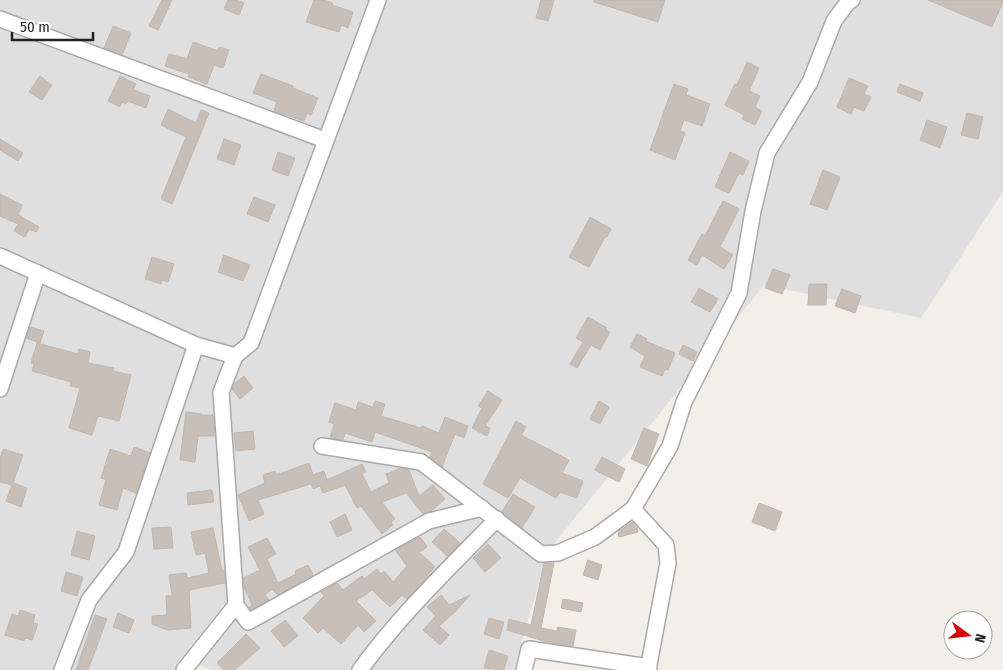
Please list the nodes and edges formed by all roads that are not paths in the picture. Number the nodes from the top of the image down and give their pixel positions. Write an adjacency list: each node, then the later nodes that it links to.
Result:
1 (378, 0): 4 (street)
2 (852, 0): 12 (street)
3 (0, 19): 4 (street)
4 (325, 140): 8 (street)
5 (0, 256): 6 (street)
6 (38, 273): 7 (street); 9 (street)
7 (196, 345): 8 (street); 16 (street)
8 (234, 356): 14 (street)
9 (0, 389)
10 (322, 446): 11 (street)
11 (482, 508): 13 (street); 14 (street)
12 (633, 509): 13 (street); 15 (street)
13 (497, 519): 18 (street)
14 (236, 605): 17 (street)
15 (648, 669): 19 (street)
16 (62, 670)
17 (184, 670)
18 (360, 670)
19 (524, 670)

